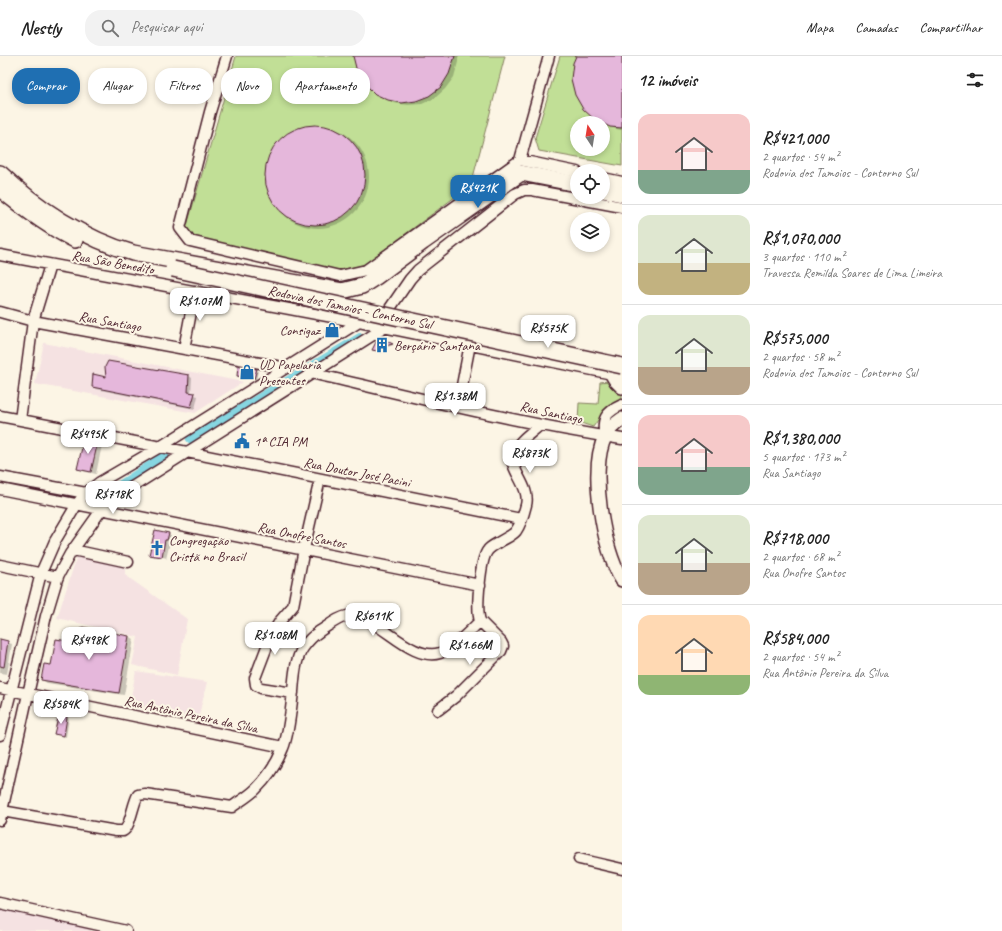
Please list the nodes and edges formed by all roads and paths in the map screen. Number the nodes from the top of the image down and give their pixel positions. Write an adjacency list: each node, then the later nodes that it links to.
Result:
1 (226, 56): 3 (street)
2 (549, 56): 3 (street)
3 (520, 160): 4 (street)
4 (570, 171)
5 (0, 173): 8 (highway, Rodovia dos Tamoios - Contorno Sul)
6 (610, 179): 7 (street)
7 (622, 182)
8 (570, 183)
9 (0, 189): 23 (highway, Rodovia dos Tamoios - Contorno Sul, bridge)
10 (610, 191): 11 (highway)
11 (622, 194)
12 (622, 207): 19 (street)
13 (0, 255): 14 (street, Rua São Benedito)
14 (50, 265): 15 (street, Rua São Benedito); 17 (street)
15 (195, 291): 18 (street, Rua São Benedito); 21 (street)
16 (0, 312): 17 (street, Rua Santiago)
17 (33, 321): 21 (street, Rua Santiago); 30 (street)
18 (359, 322): 19 (street, Rua São Benedito); 22 (street)
19 (381, 327): 20 (street, Rua São Benedito); 24 (street)
20 (470, 344): 23 (street, Rua São Benedito); 27 (street)
21 (184, 349): 22 (street, Rua Santiago)
22 (287, 368): 34 (street)
23 (618, 372): 25 (main road)
24 (311, 373): 27 (street, Rua Santiago); 35 (street)
25 (622, 387)
26 (622, 405): 32 (street)
27 (458, 406): 31 (street, Rua Santiago)
28 (0, 416): 30 (street, Rua Doutor José Pacini)
29 (622, 419): 32 (main road)
30 (20, 420): 34 (street, Rua Doutor José Pacini)
31 (540, 425): 32 (street, Rua Santiago); 42 (street)
32 (605, 436): 33 (street, Rua Santiago); 49 (main road)
33 (622, 439)
34 (160, 447): 35 (street, Rua Doutor José Pacini); 39 (street)
35 (187, 452): 37 (street, Rua Doutor José Pacini); 41 (street)
36 (0, 477): 39 (street)
37 (320, 479): 42 (street, Rua Doutor José Pacini); 43 (street)
38 (0, 489): 40 (street, Rua Onofre Santos)
39 (86, 493): 40 (street)
40 (77, 504): 41 (street, Rua Onofre Santos); 47 (street)
41 (102, 509): 43 (street, Rua Onofre Santos); 44 (street)
42 (521, 520): 50 (street)
43 (304, 549): 50 (street, Rua Onofre Santos); 54 (street)
44 (73, 550): 45 (street); 48 (street)
45 (128, 562)
46 (0, 565): 47 (street)
47 (41, 573): 48 (street); 53 (street)
48 (58, 577): 55 (street)
49 (622, 580)
50 (480, 585): 51 (street)
51 (480, 621): 54 (street); 56 (street)
52 (0, 688): 53 (street, Rua Antônio Pereira da Silva)
53 (11, 690): 55 (street, Rua Antônio Pereira da Silva); 57 (street)
54 (293, 693): 58 (street)
55 (28, 694): 58 (street, Rua Antônio Pereira da Silva); 59 (street)
56 (438, 710)
57 (0, 735)
58 (283, 747): 59 (street)
59 (1, 816)
60 (579, 859): 61 (street)
61 (622, 869)
62 (0, 903): 63 (street)
63 (126, 931)

